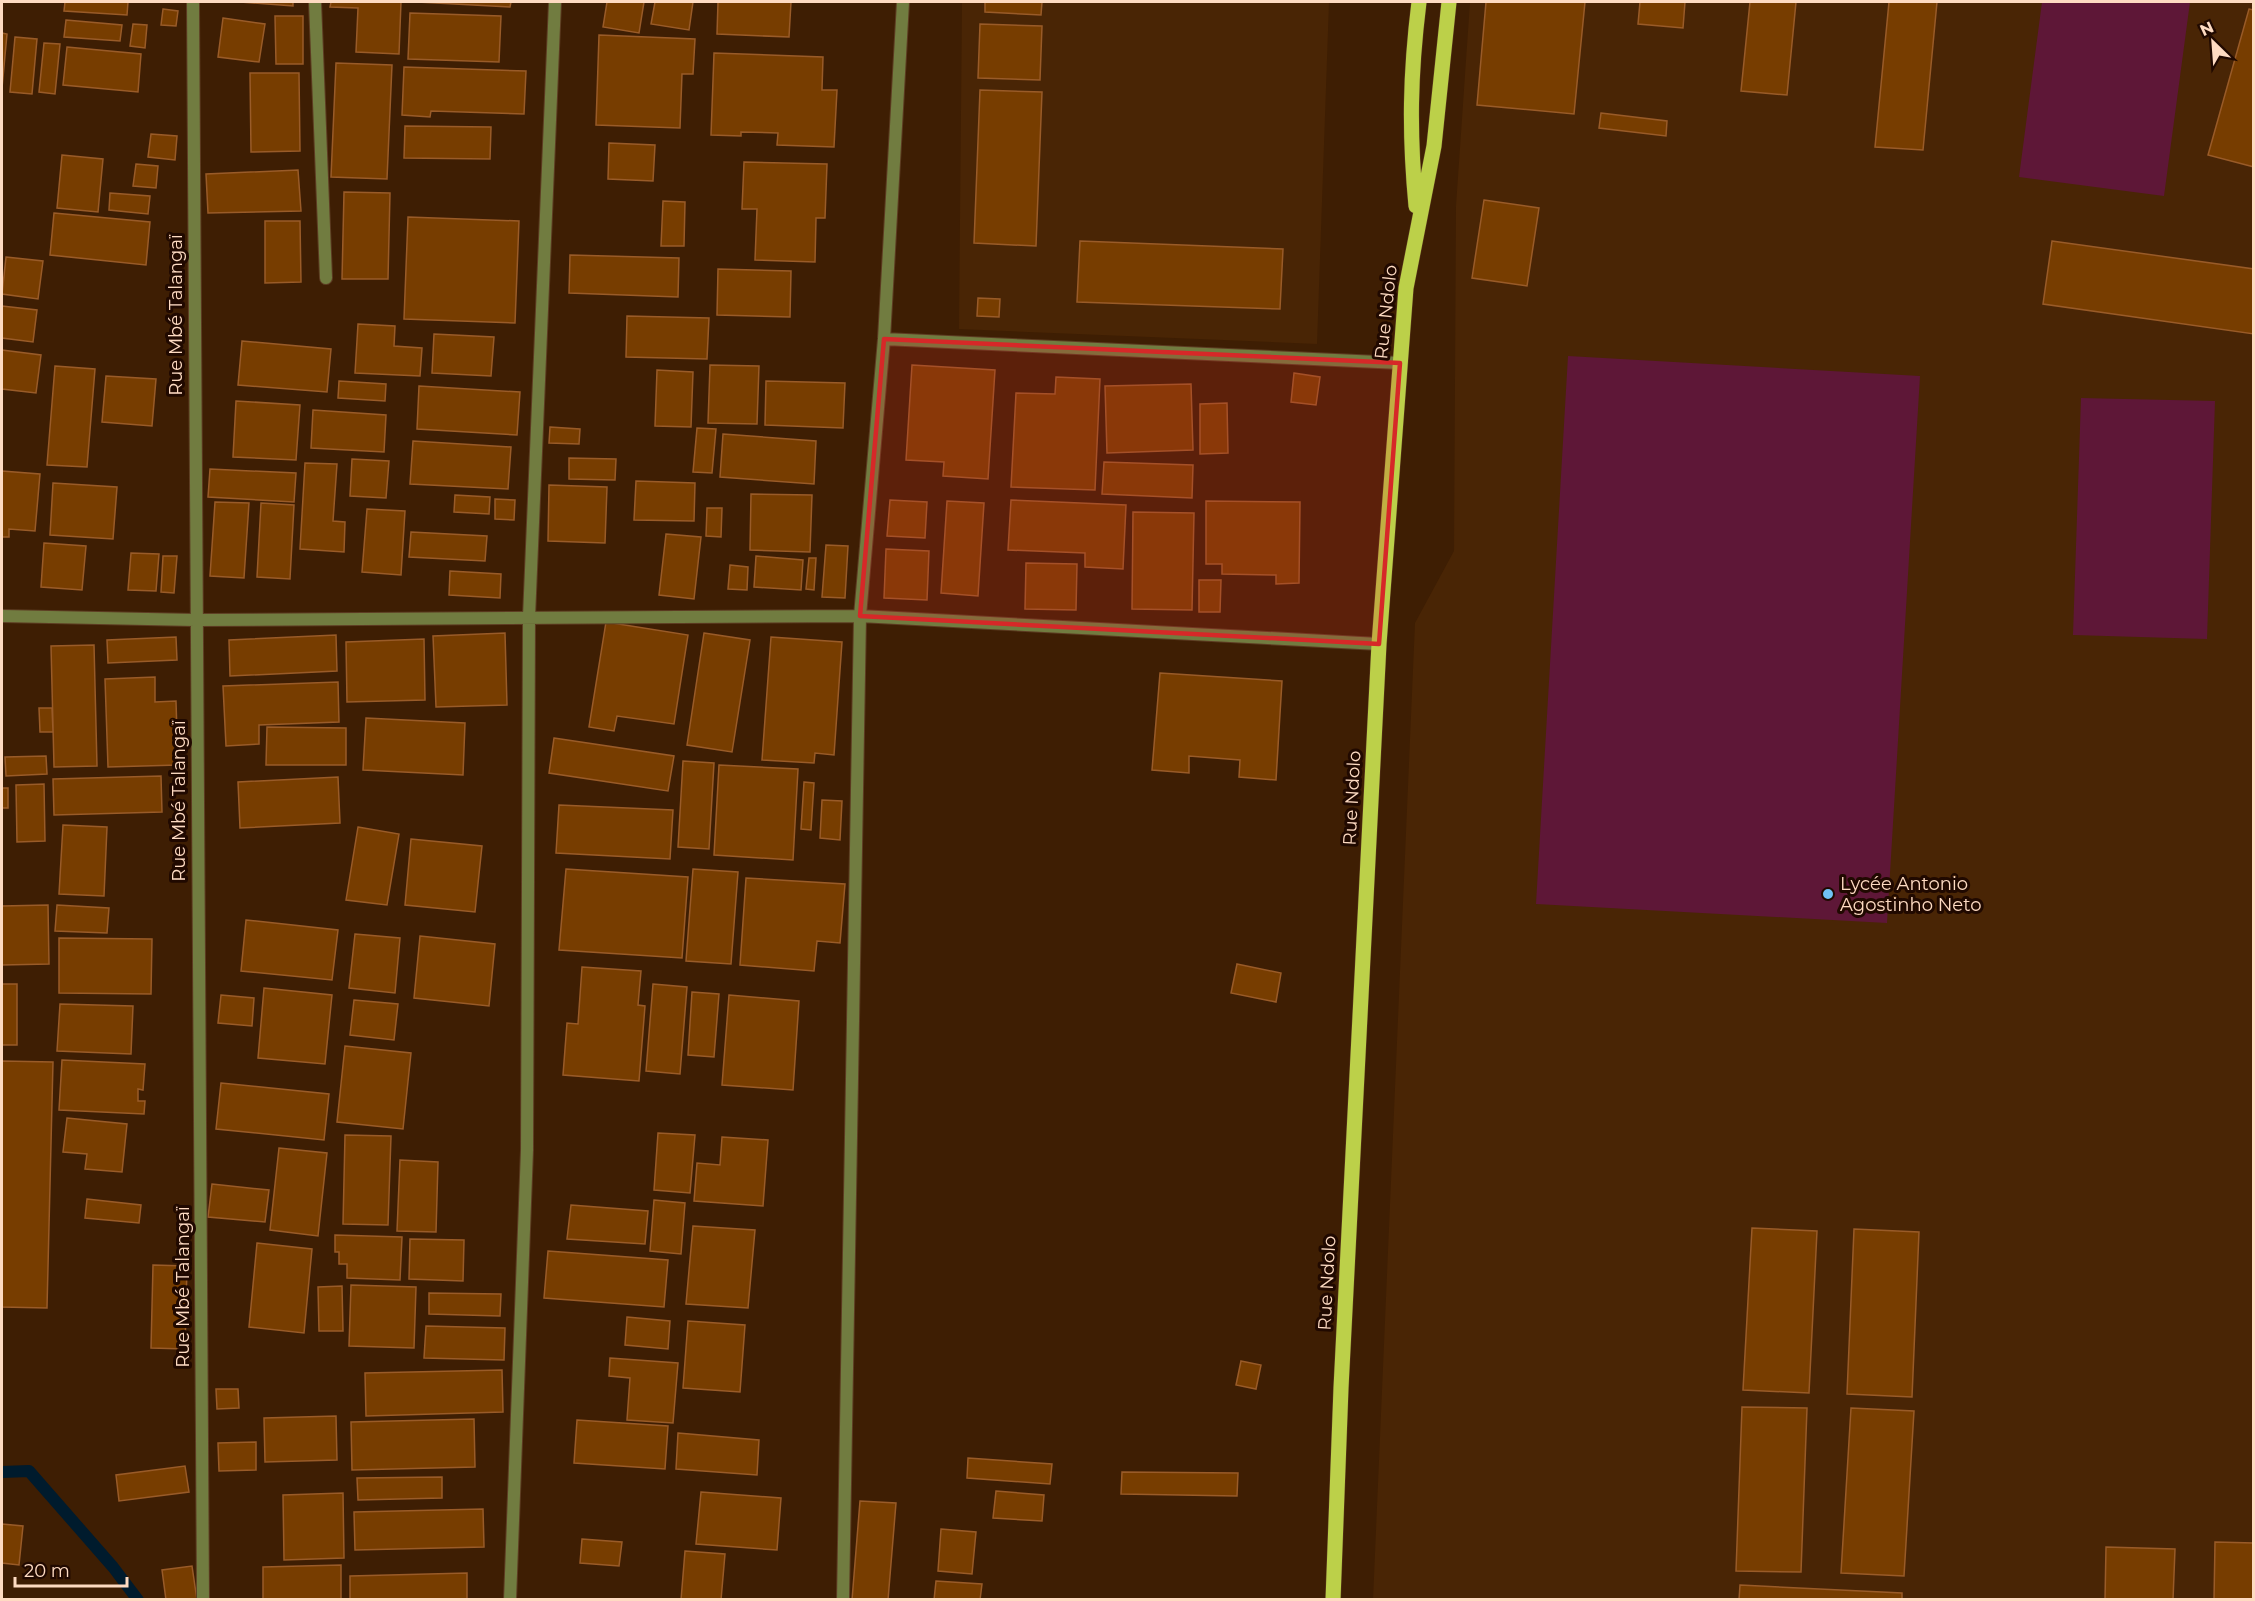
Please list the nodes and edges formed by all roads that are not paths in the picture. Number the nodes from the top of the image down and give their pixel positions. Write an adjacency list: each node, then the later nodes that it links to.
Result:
1 (193, 2): 14 (street, Rue Mbé Talangaï)
2 (315, 2): 8 (street)
3 (555, 2): 13 (street)
4 (903, 2): 9 (street)
5 (1419, 2): 7 (main road)
6 (1449, 2): 7 (main road, Rue Ndolo)
7 (1418, 221): 10 (main road, Rue Ndolo)
8 (326, 278)
9 (884, 339): 10 (street); 12 (street)
10 (1400, 363): 15 (main road, Rue Ndolo)
11 (2, 616): 14 (street)
12 (860, 616): 13 (street); 15 (street); 18 (street)
13 (529, 617): 14 (street); 17 (street)
14 (195, 620): 16 (street, Rue Mbé Talangaï)
15 (1379, 644): 19 (main road, Rue Ndolo)
16 (203, 1599)
17 (510, 1599)
18 (843, 1599)
19 (1333, 1599)

